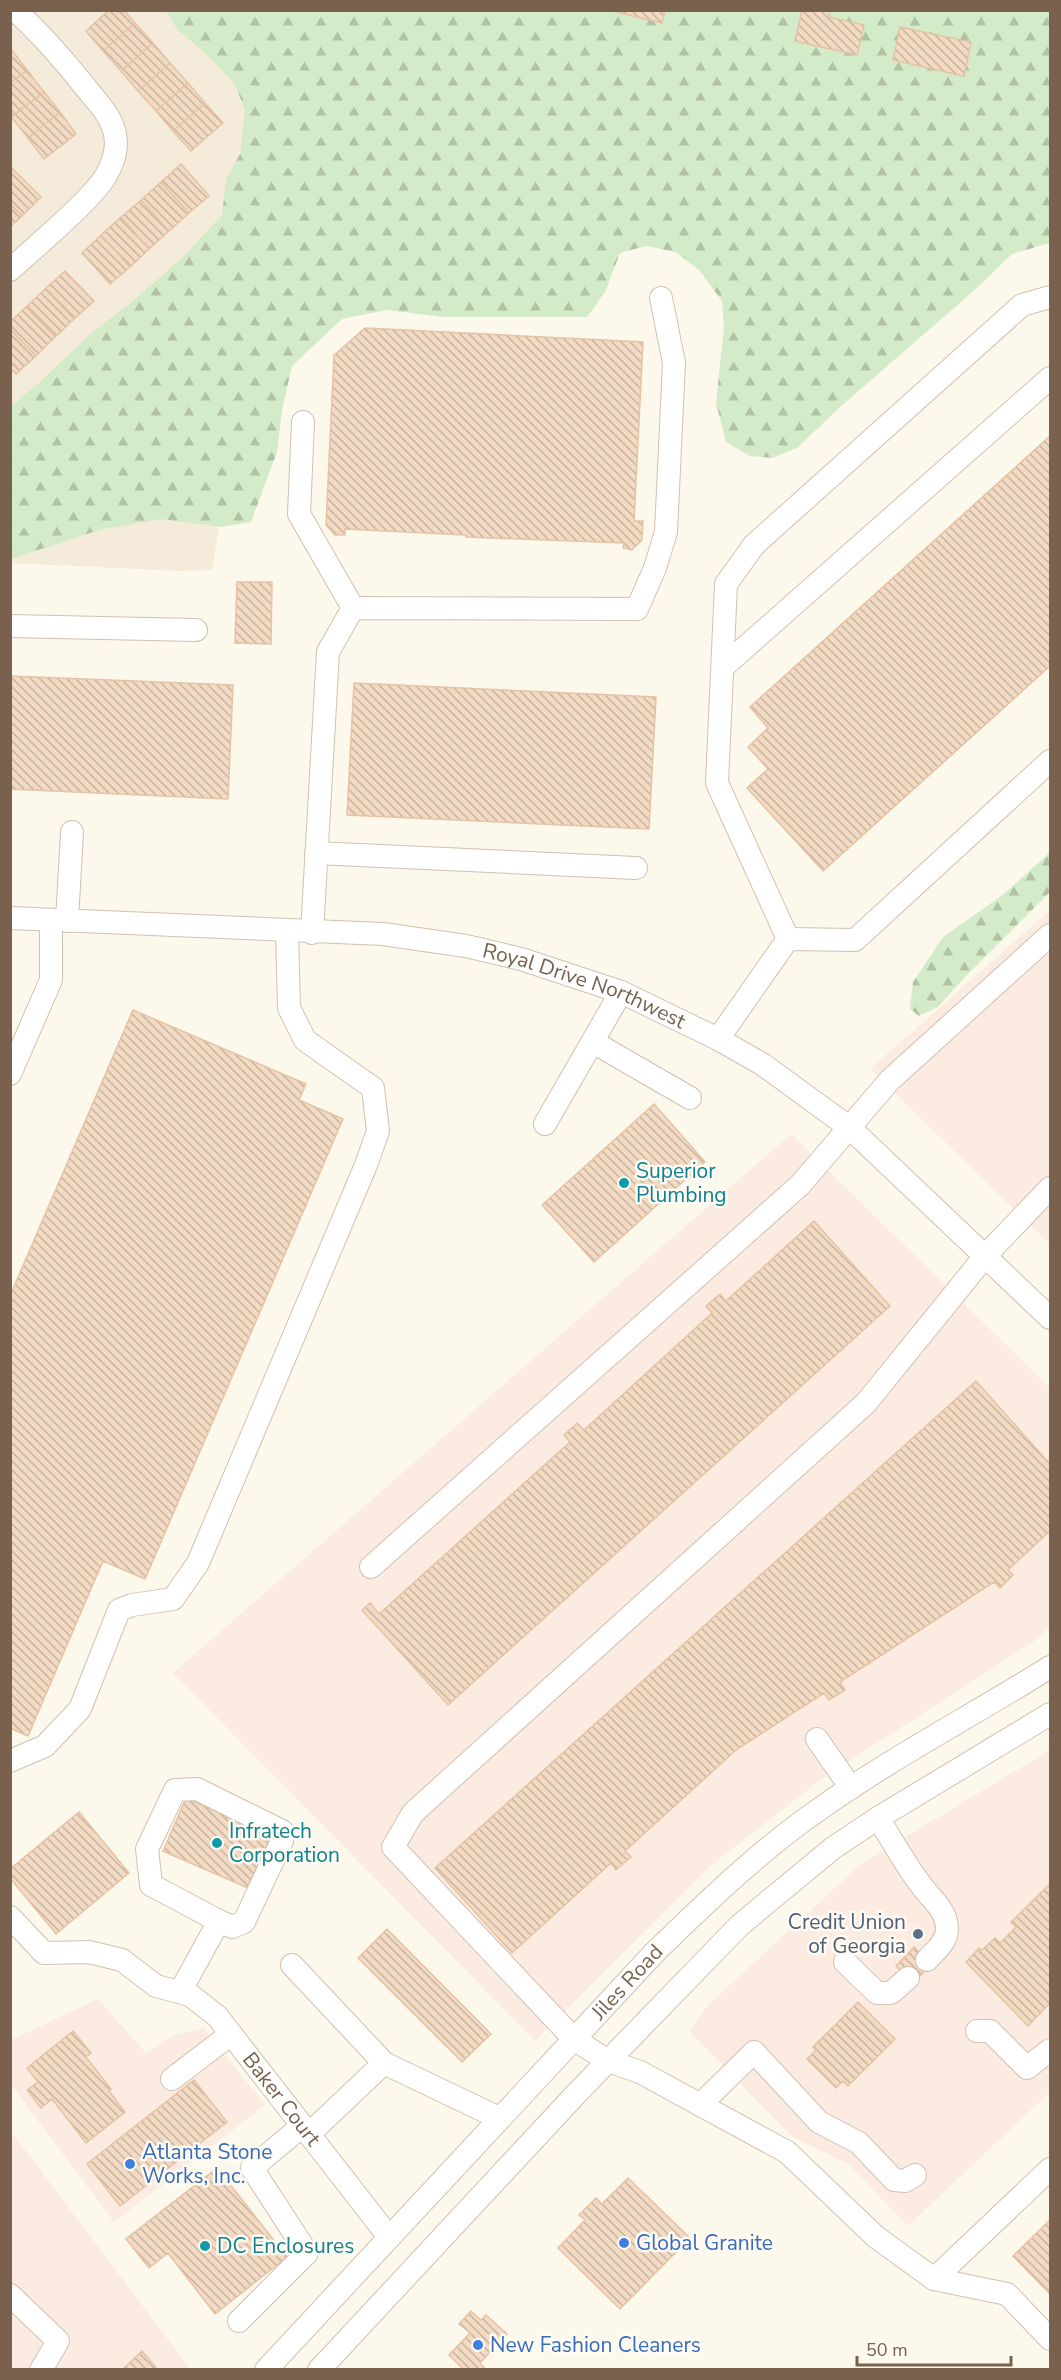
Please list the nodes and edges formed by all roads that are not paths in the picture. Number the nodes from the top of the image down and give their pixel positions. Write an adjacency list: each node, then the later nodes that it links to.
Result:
1 (15, 10): 2 (street)
2 (10, 270)
3 (1050, 297): 10 (street)
4 (661, 298): 7 (street)
5 (1050, 378): 10 (street)
6 (303, 422): 7 (street)
7 (353, 608): 13 (street)
8 (10, 626): 9 (street)
9 (196, 630)
10 (723, 668): 20 (street)
11 (1050, 761): 20 (street)
12 (72, 832): 16 (street)
13 (316, 853): 14 (street); 18 (street)
14 (636, 868)
15 (10, 918): 16 (street, Royal Drive Northwest)
16 (59, 922): 17 (street, Royal Drive Northwest); 24 (street)
17 (287, 931): 18 (street, Royal Drive Northwest); 35 (street)
18 (312, 933): 21 (street, Royal Drive Northwest)
19 (1050, 935): 27 (street)
20 (788, 939): 22 (street)
21 (621, 992): 22 (street, Royal Drive Northwest); 23 (street)
22 (718, 1039): 27 (street, Royal Drive Northwest)
23 (592, 1042): 25 (street); 26 (street)
24 (10, 1074)
25 (690, 1098)
26 (545, 1125)
27 (850, 1128): 29 (street, Royal Drive Northwest); 31 (street)
28 (1050, 1188): 29 (street)
29 (986, 1255): 30 (street, Royal Drive Northwest); 47 (street)
30 (1050, 1318)
31 (371, 1567)
32 (1050, 1667): 36 (street, Jiles Road)
33 (1050, 1714): 37 (street, Jiles Road)
34 (817, 1739): 36 (street)
35 (10, 1761)
36 (852, 1788): 47 (street, Jiles Road)
37 (878, 1818): 40 (street); 49 (street, Jiles Road)
38 (10, 1917): 44 (street, Baker Court)
39 (219, 1921): 39 (street); 44 (street)
40 (927, 1960)
41 (845, 1962): 43 (street)
42 (292, 1965): 50 (street)
43 (908, 1978)
44 (180, 1992): 46 (street, Baker Court)
45 (977, 2031): 48 (street)
46 (231, 2034): 51 (street); 54 (street, Baker Court)
47 (574, 2038): 49 (street); 53 (street, Jiles Road)
48 (1050, 2050)
49 (608, 2061): 52 (street); 64 (street, Jiles Road)
50 (384, 2063): 53 (street); 54 (street)
51 (172, 2079)
52 (700, 2104): 56 (street); 58 (street)
53 (499, 2118): 57 (street, Jiles Road)
54 (306, 2130): 57 (street, Baker Court); 60 (street)
55 (1050, 2169): 58 (street)
56 (915, 2175)
57 (389, 2237): 63 (street, Jiles Road)
58 (934, 2279): 61 (street)
59 (10, 2295): 62 (street)
60 (239, 2320)
61 (1050, 2338)
62 (41, 2370)
63 (266, 2370)
64 (319, 2370)

